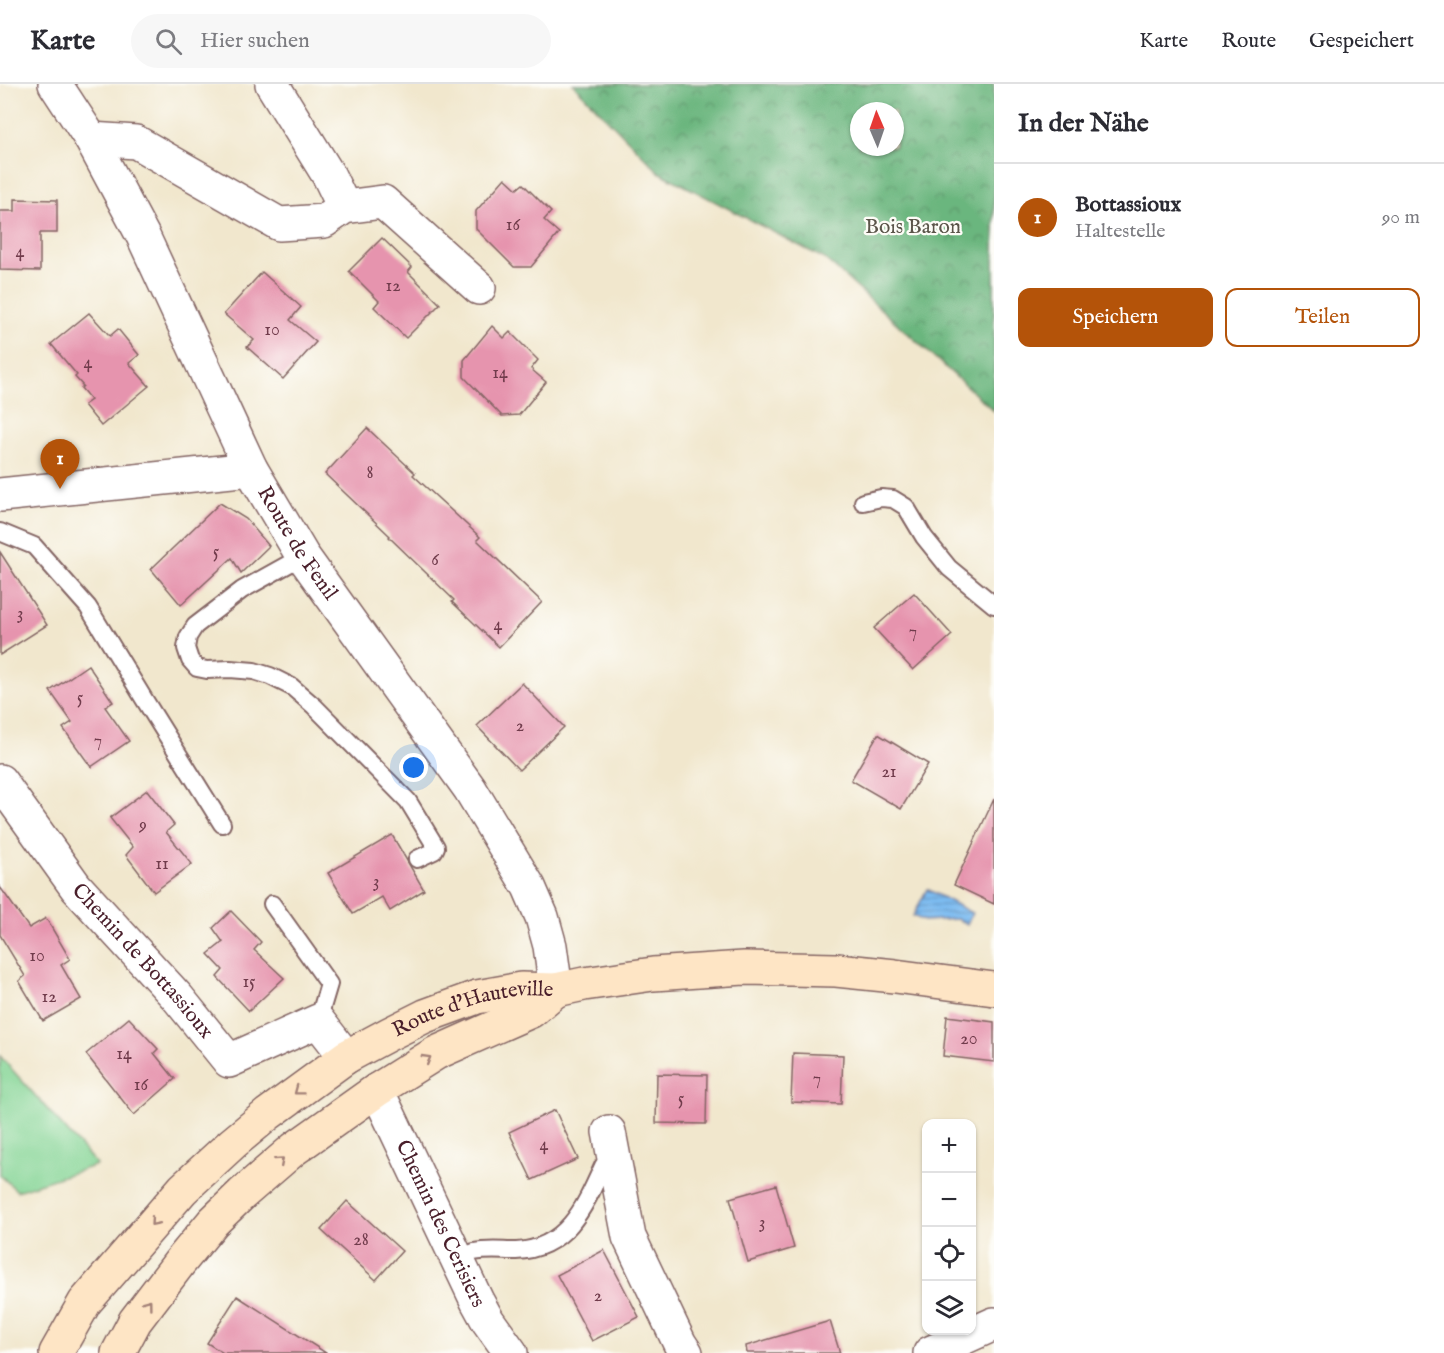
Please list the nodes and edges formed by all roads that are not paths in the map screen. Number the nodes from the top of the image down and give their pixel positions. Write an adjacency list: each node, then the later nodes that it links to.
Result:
1 (54, 84): 3 (street, Route de Fenil)
2 (272, 84): 4 (street)
3 (91, 139): 4 (street); 6 (street, Route de Fenil)
4 (344, 207): 5 (street)
5 (479, 288)
6 (251, 470): 7 (street); 10 (street, Route de Fenil)
7 (0, 495)
8 (863, 502): 11 (lane)
9 (0, 532): 13 (lane)
10 (303, 556): 14 (lane); 17 (street, Route de Fenil)
11 (994, 605)
12 (0, 781): 18 (street, Chemin de Bottassioux)
13 (222, 824)
14 (417, 859)
15 (272, 904): 18 (lane)
16 (994, 989): 17 (main road)
17 (556, 990): 19 (main road, Route d'Hauteville); 20 (main road, Route d'Hauteville, one-way to 17)
18 (318, 1021): 19 (street)
19 (346, 1057): 20 (main road); 24 (main road, Route d'Hauteville, one-way to 24)
20 (377, 1090): 22 (street, Chemin des Cerisiers); 25 (main road, Route d'Hauteville, one-way to 20)
21 (611, 1145): 22 (lane); 27 (street)
22 (457, 1260): 26 (street, Chemin des Cerisiers)
23 (994, 1324): 28 (street)
24 (56, 1353)
25 (118, 1353)
26 (511, 1353)
27 (686, 1353)
28 (930, 1353)

